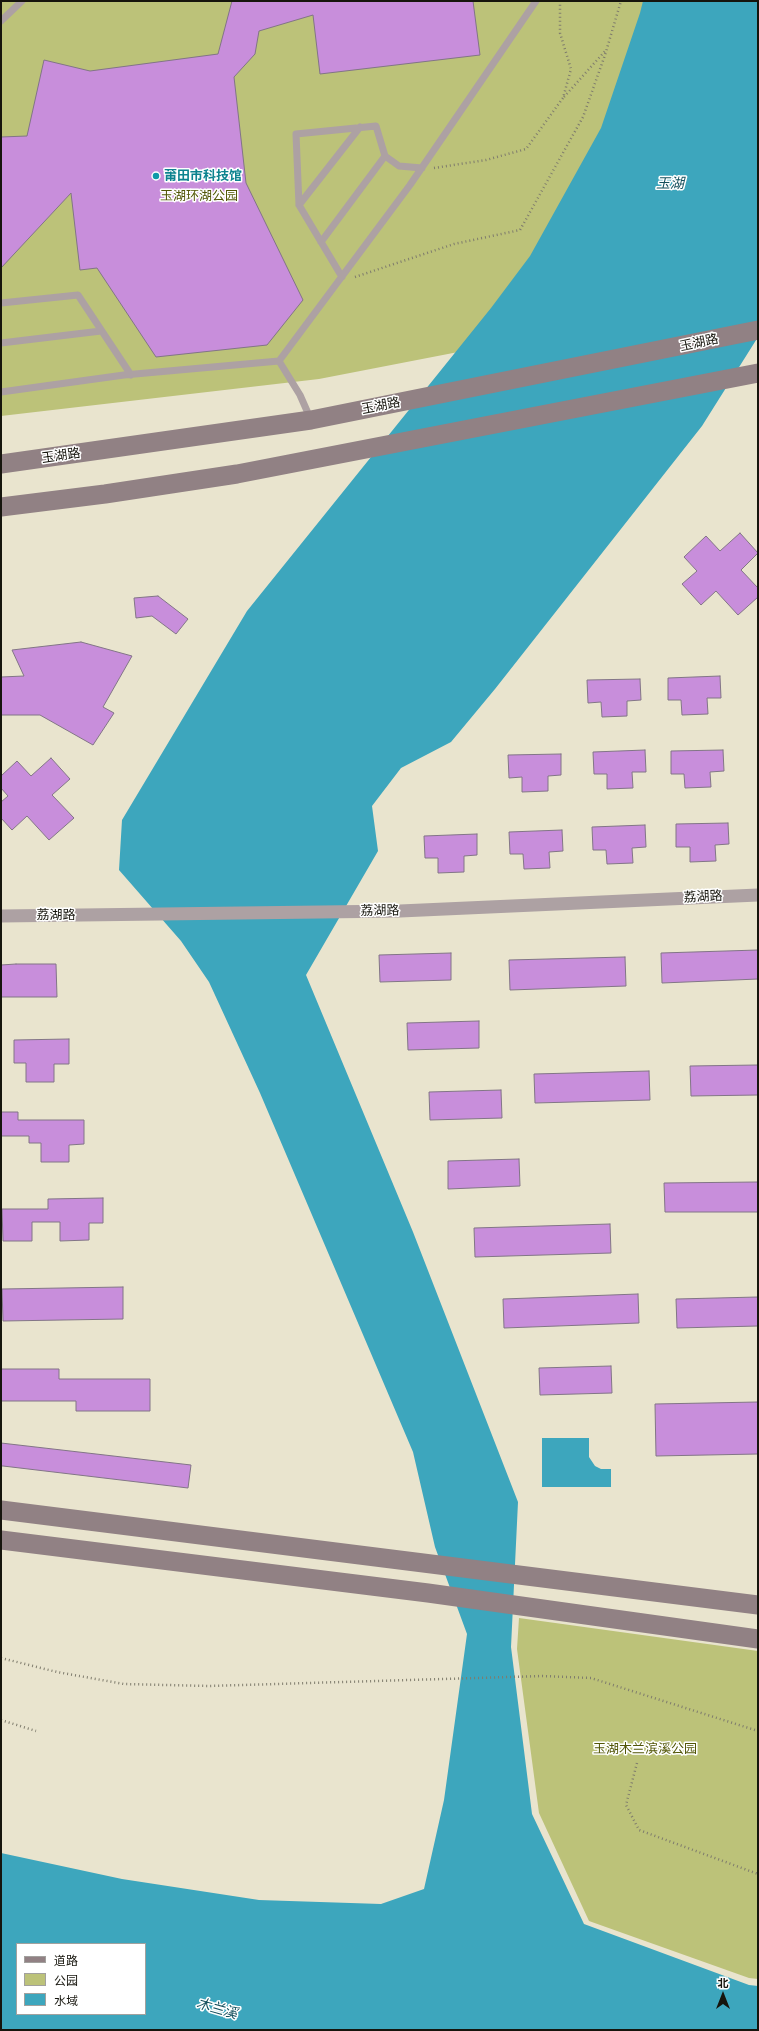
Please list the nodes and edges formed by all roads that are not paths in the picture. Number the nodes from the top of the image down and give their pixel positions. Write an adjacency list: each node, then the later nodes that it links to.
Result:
1 (22, 1): 3 (lane)
2 (536, 1): 6 (lane)
3 (1, 21)
4 (360, 128): 5 (lane); 7 (lane); 7 (lane)
5 (385, 156): 6 (lane); 8 (lane)
6 (422, 168): 9 (lane)
7 (299, 205): 8 (lane)
8 (321, 242): 9 (lane)
9 (340, 280): 14 (lane)
10 (1, 303): 12 (lane)
11 (758, 330): 18 (main road, 玉湖路)
12 (102, 331): 13 (lane); 16 (lane)
13 (1, 343)
14 (279, 361): 16 (lane); 18 (lane)
15 (758, 373): 20 (main road)
16 (131, 374): 17 (lane)
17 (1, 392)
18 (311, 420): 19 (main road, 玉湖路)
19 (1, 464)
20 (1, 507)
21 (758, 895): 22 (street, 荔湖路)
22 (1, 916)
23 (1, 1510): 25 (main road)
24 (1, 1540): 26 (main road)
25 (758, 1605)
26 (758, 1639)

